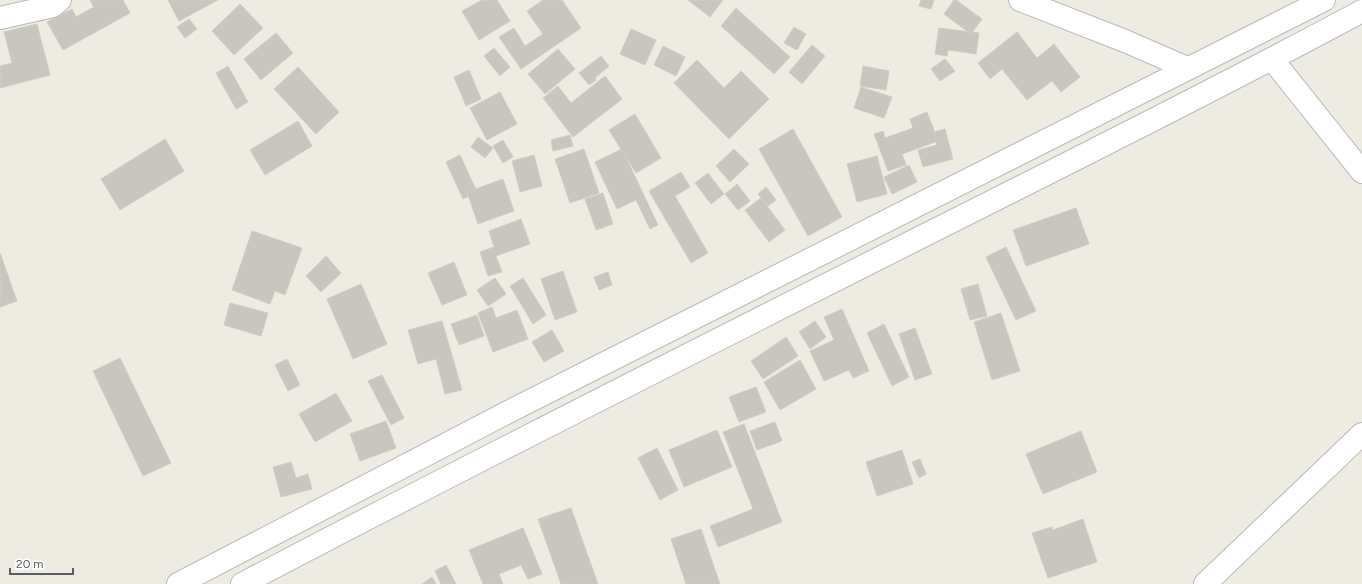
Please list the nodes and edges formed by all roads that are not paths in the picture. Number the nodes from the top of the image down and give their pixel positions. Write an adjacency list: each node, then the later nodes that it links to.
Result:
1 (60, 0): 5 (main road)
2 (1020, 0): 7 (main road)
3 (1324, 0): 7 (main road)
4 (1362, 11): 6 (main road)
5 (0, 18)
6 (1272, 59): 8 (main road); 11 (main road)
7 (1187, 68): 10 (main road)
8 (1362, 172)
9 (1362, 434): 12 (main road)
10 (178, 584)
11 (242, 584)
12 (1205, 584)

